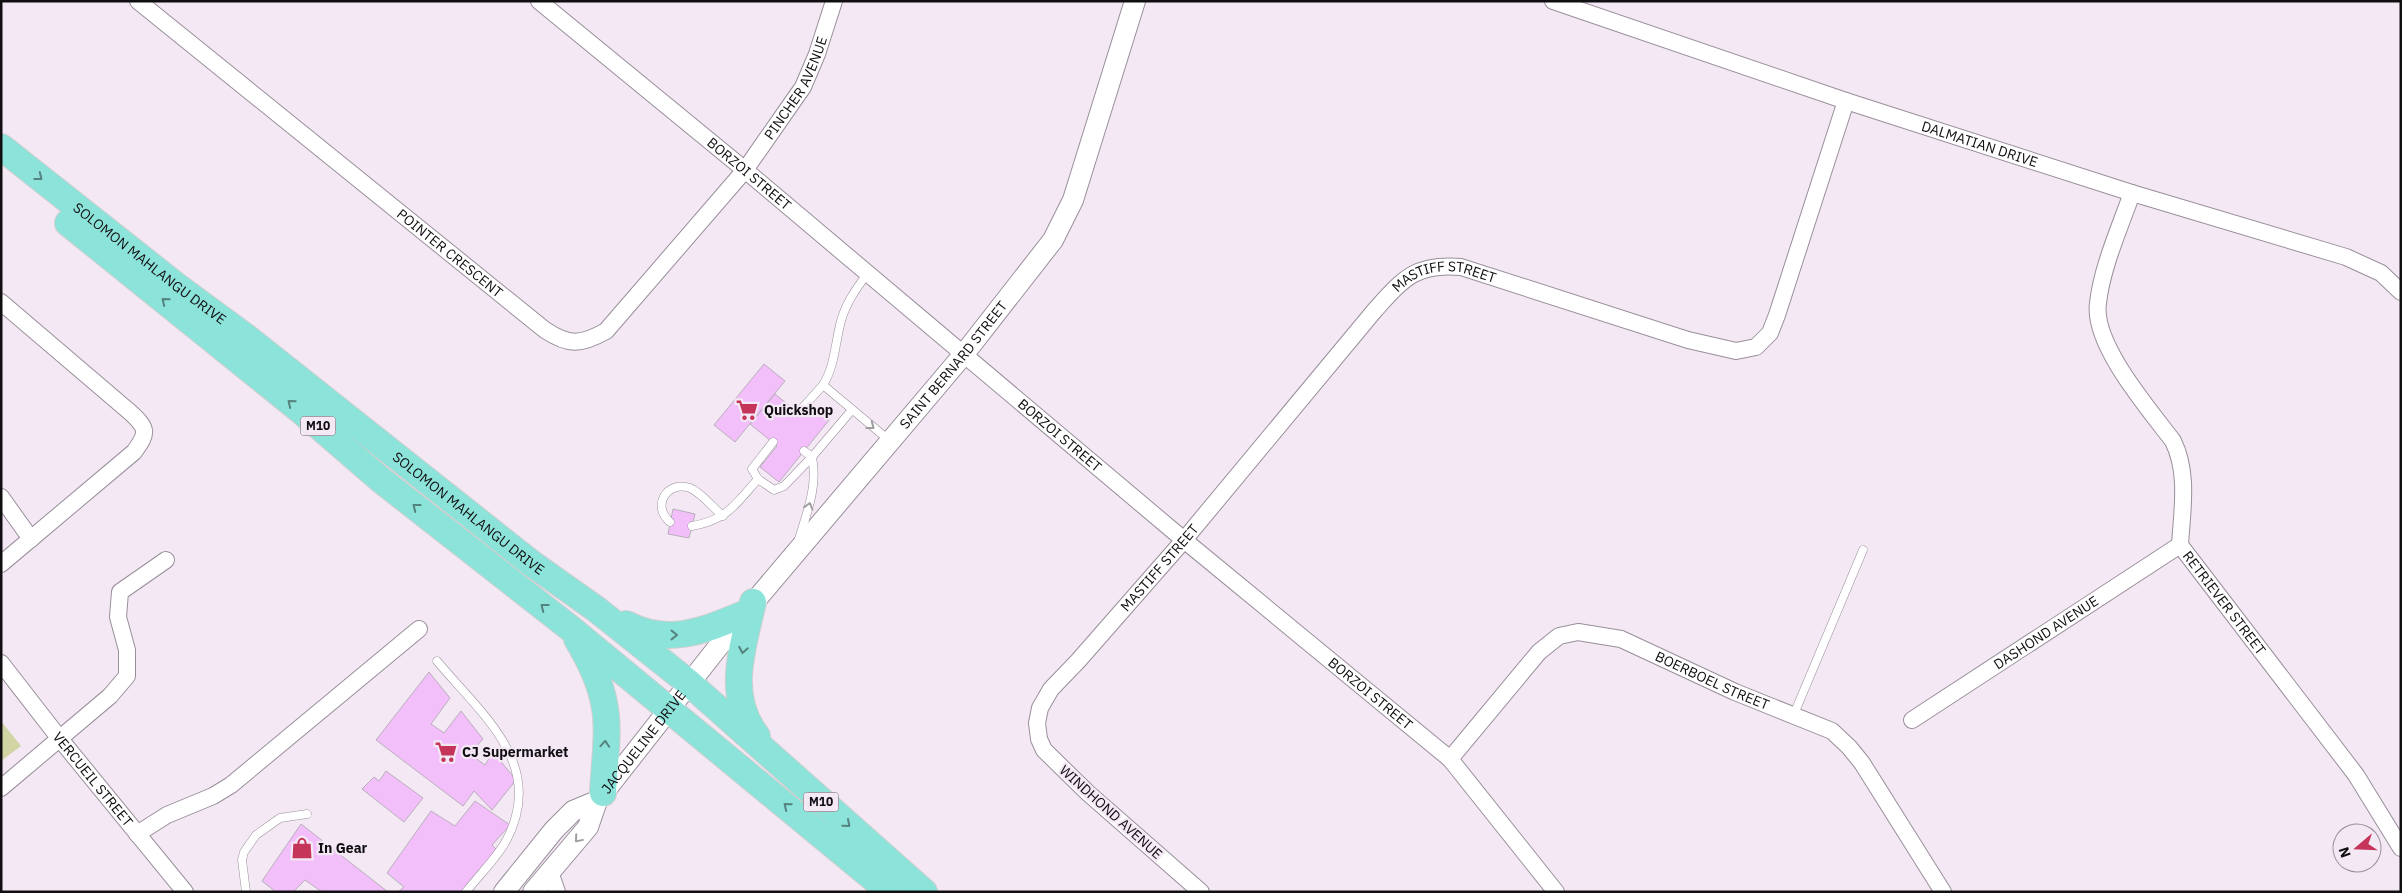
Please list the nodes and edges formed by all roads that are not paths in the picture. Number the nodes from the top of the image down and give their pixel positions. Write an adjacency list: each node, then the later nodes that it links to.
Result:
1 (138, 1): 9 (street, POINTER CRESCENT)
2 (539, 1): 9 (street, BORZOI STREET)
3 (834, 1): 9 (street, PINCHER AVENUE)
4 (1135, 1): 14 (street, SAINT BERNARD STREET)
5 (1553, 1): 6 (street, DALMATIAN DRIVE)
6 (1846, 101): 10 (street, DALMATIAN DRIVE); 28 (street, MASTIFF STREET)
7 (1, 147): 35 (main road, SOLOMON MAHLANGU DRIVE, one-way to 35)
8 (1, 169): 36 (main road, SOLOMON MAHLANGU DRIVE / M10, one-way to 8)
9 (745, 170): 11 (street, BORZOI STREET)
10 (2132, 193): 12 (street, DALMATIAN DRIVE); 29 (street, RETRIEVER STREET)
11 (867, 274): 14 (street, BORZOI STREET); 15 (lane)
12 (2401, 292)
13 (1, 302): 27 (street)
14 (964, 354): 18 (street, SAINT BERNARD STREET); 28 (street, BORZOI STREET)
15 (823, 385): 16 (lane); 17 (lane)
16 (851, 411): 18 (lane, one-way to 18); 21 (lane)
17 (798, 413)
18 (890, 441): 31 (street, SAINT BERNARD STREET)
19 (772, 442): 22 (lane)
20 (804, 451): 21 (lane)
21 (812, 457): 22 (lane); 31 (lane, one-way to 21)
22 (758, 480): 24 (lane)
23 (1, 497): 27 (street)
24 (723, 516): 25 (lane); 26 (lane)
25 (670, 522)
26 (692, 526)
27 (31, 539): 33 (street)
28 (1184, 540): 44 (street, MASTIFF STREET); 46 (street, BORZOI STREET)
29 (2180, 545): 43 (street, DASHOND AVENUE); 52 (street, RETRIEVER STREET)
30 (1863, 550): 42 (lane)
31 (795, 553): 34 (street, SAINT BERNARD STREET)
32 (166, 560): 45 (street)
33 (1, 564)
34 (748, 608): 35 (main road, one-way to 34); 40 (street, SAINT BERNARD STREET); 47 (main road, one-way to 47)
35 (596, 609): 40 (main road, SOLOMON MAHLANGU DRIVE)
36 (570, 628): 41 (main road, SOLOMON MAHLANGU DRIVE / M10); 49 (main road, one-way to 36)
37 (419, 629): 51 (street)
38 (437, 662): 56 (lane)
39 (1, 663): 45 (street, VERCUEIL STREET)
40 (689, 682): 41 (street, JACQUELINE DRIVE); 47 (main road, SOLOMON MAHLANGU DRIVE / M10)
41 (669, 709): 49 (street, JACQUELINE DRIVE); 60 (main road, SOLOMON MAHLANGU DRIVE / M10, one-way to 41)
42 (1794, 714): 46 (street, BOERBOEL STREET); 64 (street, BOERBOEL STREET)
43 (1912, 720)
44 (1036, 723): 62 (street, WINDHOND AVENUE)
45 (60, 739): 48 (street); 51 (street, VERCUEIL STREET)
46 (1450, 759): 63 (street, BORZOI STREET)
47 (783, 768): 61 (main road, SOLOMON MAHLANGU DRIVE / M10, one-way to 61)
48 (1, 788)
49 (600, 797): 53 (street, JACQUELINE DRIVE, one-way to 53); 57 (street, JACQUELINE DRIVE)
50 (307, 814): 55 (lane)
51 (137, 834): 54 (street, VERCUEIL STREET)
52 (2401, 848)
53 (550, 872): 58 (street, JACQUELINE DRIVE); 59 (street)
54 (185, 892)
55 (246, 892)
56 (466, 892)
57 (504, 892)
58 (533, 892)
59 (557, 892)
60 (890, 892)
61 (924, 892)
62 (1201, 892)
63 (1556, 892)
64 (1943, 892)

